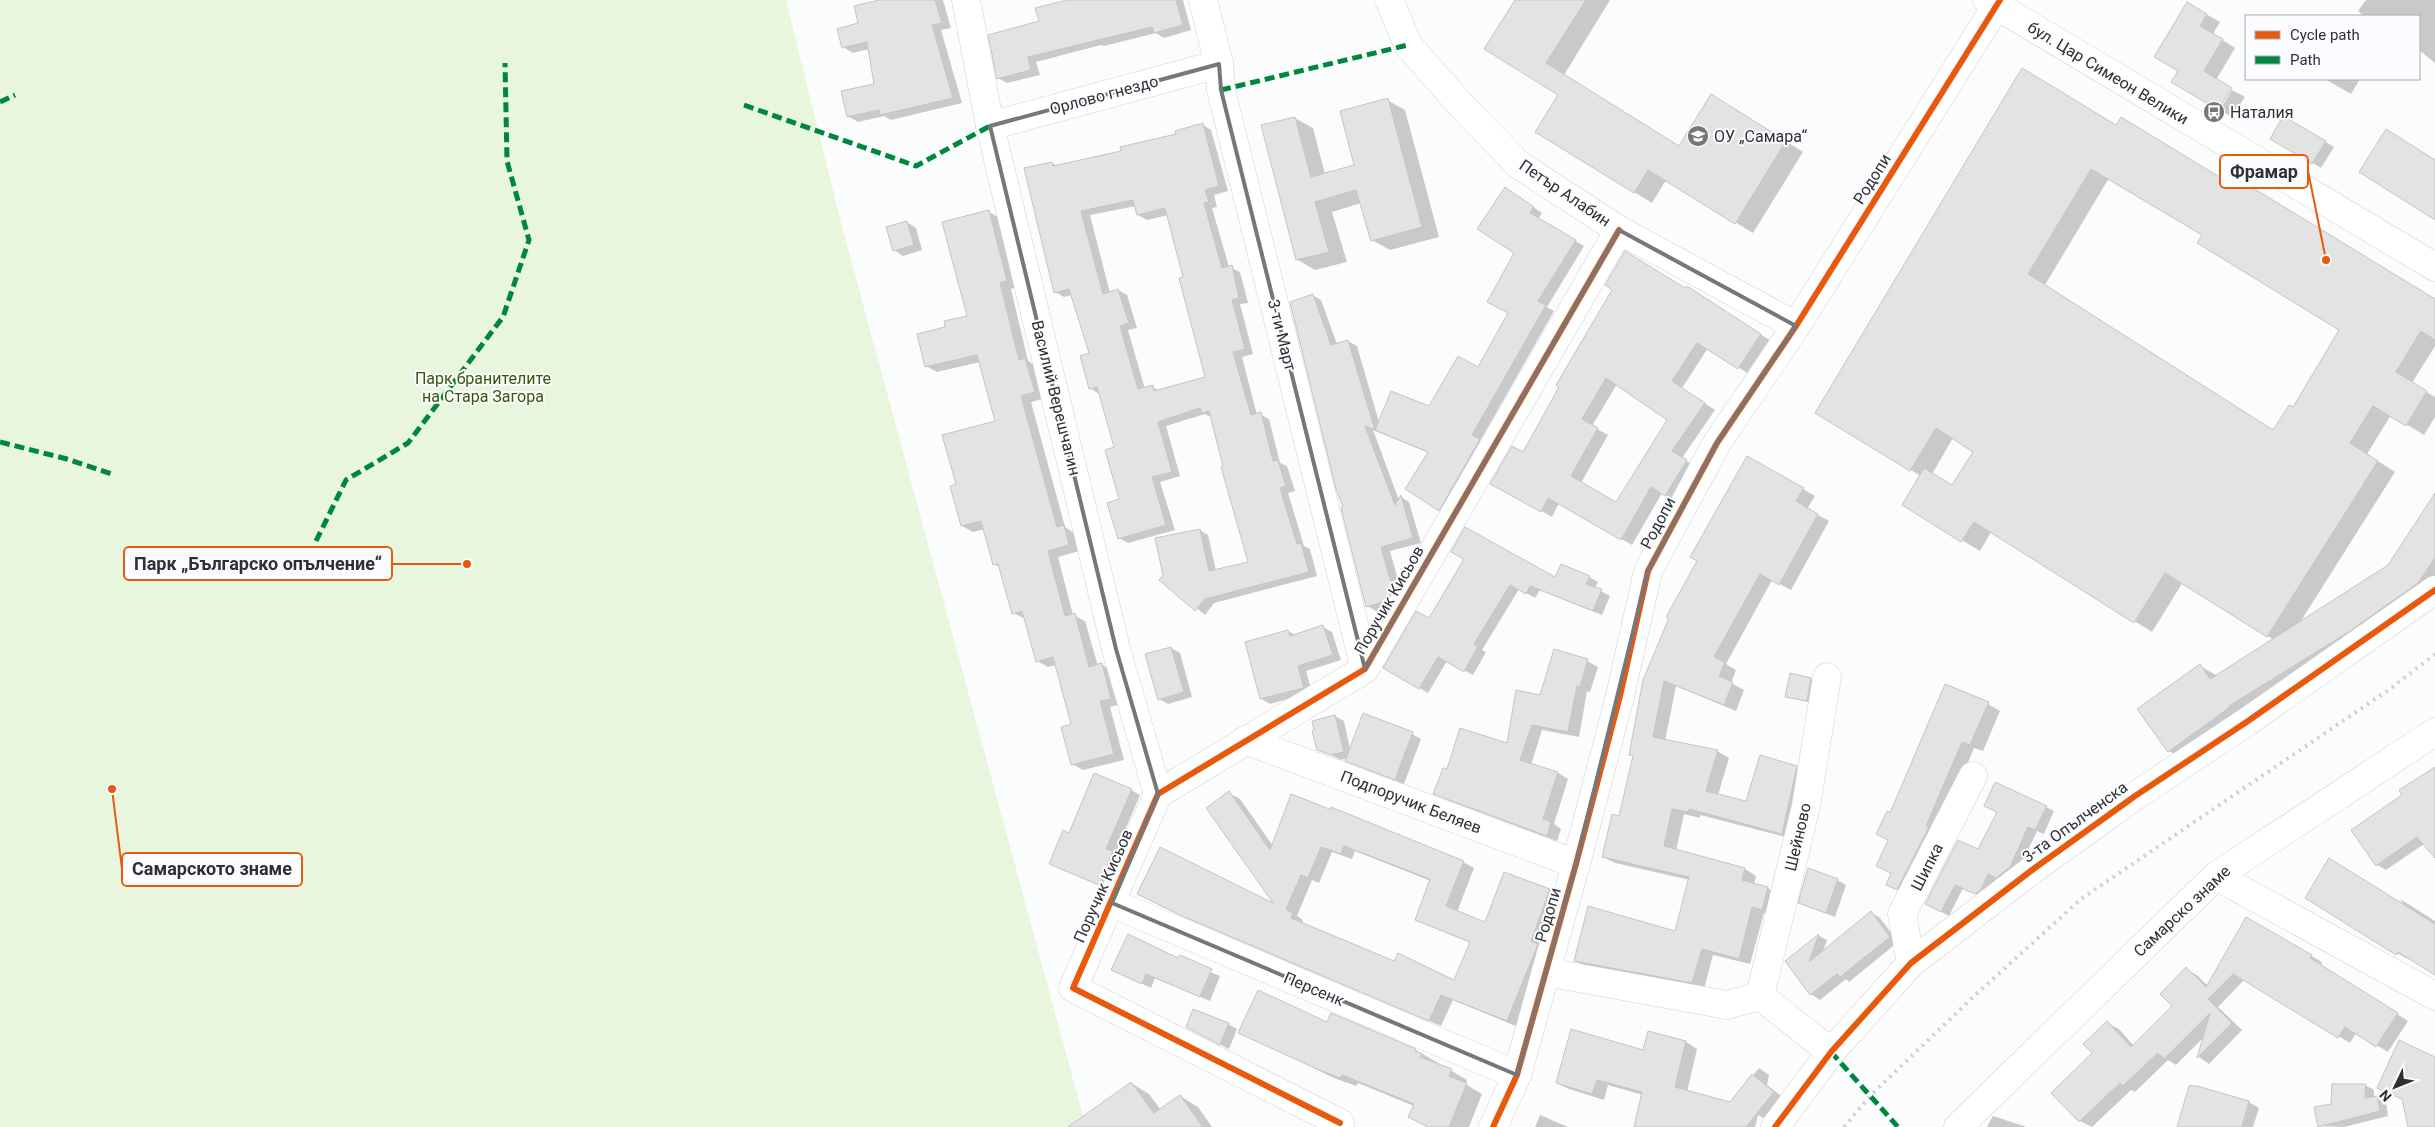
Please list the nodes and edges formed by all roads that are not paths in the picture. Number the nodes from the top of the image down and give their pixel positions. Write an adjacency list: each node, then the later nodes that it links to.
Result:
1 (966, 0): 6 (street, Василий Верешчагин)
2 (1203, 0): 5 (street, 3-ти Март)
3 (1389, 0): 7 (street, Петър Алабин)
4 (1995, 2): 8 (street, бул. Цар Симеон Велики); 9 (street, Родопи)
5 (1219, 64): 6 (street, Орлово гнездо); 11 (street, 3-ти Март)
6 (990, 126): 16 (street, Василий Верешчагин)
7 (1619, 230): 9 (street, Петър Алабин); 11 (street, Поручик Кисьов)
8 (2435, 267)
9 (1796, 326): 17 (street, Родопи)
10 (2435, 590): 20 (street, 3-та Опълченска)
11 (1365, 669): 14 (street, Поручик Кисьов)
12 (1827, 677): 22 (street, Шейново)
13 (2435, 732): 18 (street, Самарско знаме)
14 (1245, 740): 16 (street, Поручик Кисьов); 17 (street, Подпоручик Беляев)
15 (1974, 776): 20 (street, Шипка)
16 (1158, 794): 19 (street, Поручик Кисьов)
17 (1576, 864): 21 (street, Родопи)
18 (2216, 876): 23 (street); 29 (street, Самарско знаме)
19 (1112, 903): 25 (street, Персенк); 26 (street, Поручик Кисьов)
20 (1911, 963): 24 (street, 3-та Опълченска)
21 (1546, 972): 22 (street); 25 (street, Родопи)
22 (1760, 996): 24 (street)
23 (2435, 996)
24 (1831, 1052): 28 (street, 3-та Опълченска)
25 (1517, 1075): 27 (street, Родопи)
26 (1340, 1124)
27 (1493, 1127)
28 (1775, 1127)
29 (1958, 1127)

